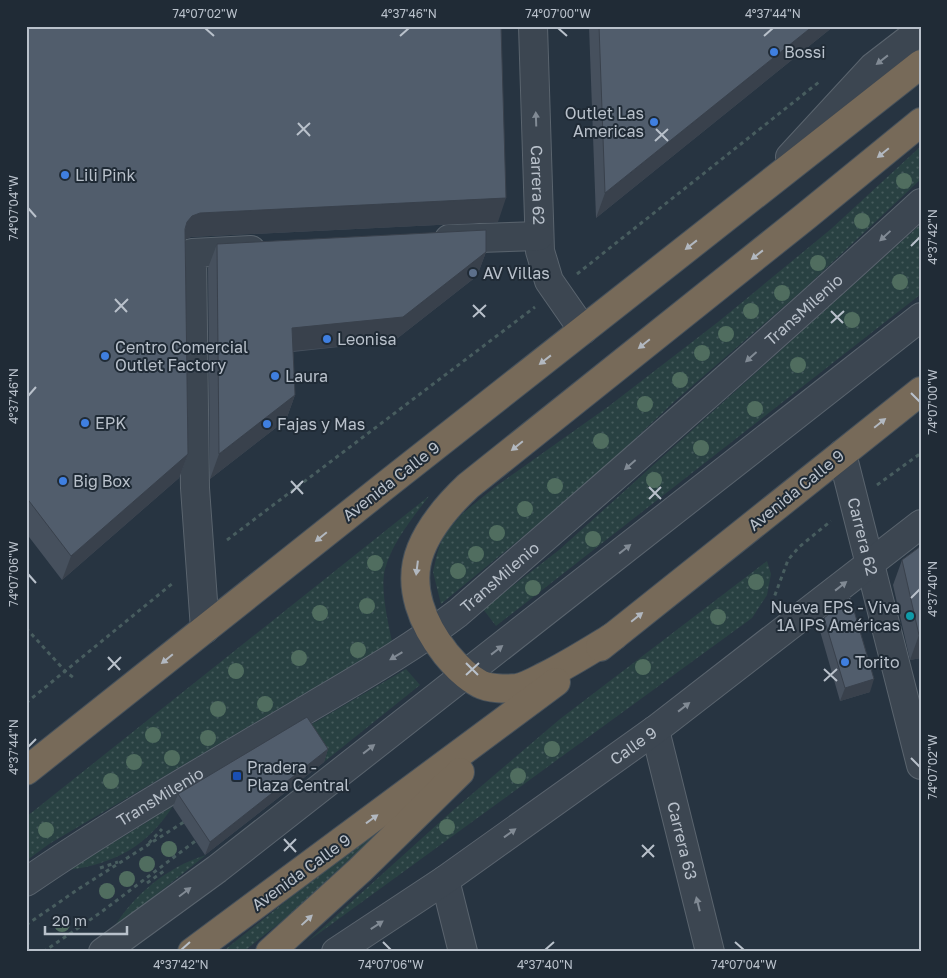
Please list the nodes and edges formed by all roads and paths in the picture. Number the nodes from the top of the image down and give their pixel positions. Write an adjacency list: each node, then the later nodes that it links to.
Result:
1 (533, 26): 8 (street, Carrera 62, one-way to 1)
2 (921, 30): 6 (street, Avenida Calle 9, one-way to 6)
3 (921, 64): 6 (highway, Avenida Calle 9)
4 (826, 76): 11 (path)
5 (921, 122): 24 (highway, one-way to 24)
6 (757, 193): 14 (highway, Avenida Calle 9, one-way to 14)
7 (921, 203): 24 (street, TransMilenio, one-way to 24)
8 (539, 236): 9 (street); 14 (street, Carrera 62)
9 (429, 240)
10 (271, 249): 20 (street)
11 (592, 263)
12 (921, 317): 27 (street, one-way to 12)
13 (510, 326): 20 (path)
14 (583, 330): 23 (highway, Avenida Calle 9, one-way to 23)
15 (921, 391): 17 (highway, Avenida Calle 9, one-way to 15)
16 (921, 453): 18 (path)
17 (842, 454): 21 (street, Carrera 62); 25 (highway, Avenida Calle 9, one-way to 17)
18 (891, 474)
19 (921, 524): 21 (street, Calle 9)
20 (200, 561): 23 (street); 26 (path)
21 (870, 563): 31 (street, Carrera 62); 32 (street, Calle 9, one-way to 21)
22 (26, 628): 26 (path)
23 (205, 629): 34 (highway, Avenida Calle 9, one-way to 34)
24 (432, 633): 27 (highway); 38 (street, TransMilenio, one-way to 38)
25 (614, 636): 27 (highway); 29 (highway, Avenida Calle 9)
26 (66, 672): 28 (path); 30 (path)
27 (465, 674): 41 (street, one-way to 27)
28 (74, 678)
29 (530, 702): 42 (highway, Avenida Calle 9, one-way to 29); 43 (highway, Avenida Calle 9, one-way to 29)
30 (26, 703)
31 (914, 707): 33 (street, Carrera 62)
32 (655, 730): 37 (street, Calle 9, one-way to 32); 46 (street, Carrera 63, one-way to 32)
33 (921, 765)
34 (26, 771)
35 (195, 816): 39 (path)
36 (199, 838): 40 (path)
37 (445, 880): 44 (street, Calle 9, one-way to 37); 45 (street)
38 (26, 882)
39 (26, 925)
40 (43, 952)
41 (104, 952)
42 (192, 952)
43 (270, 952)
44 (336, 952)
45 (462, 952)
46 (710, 952)

